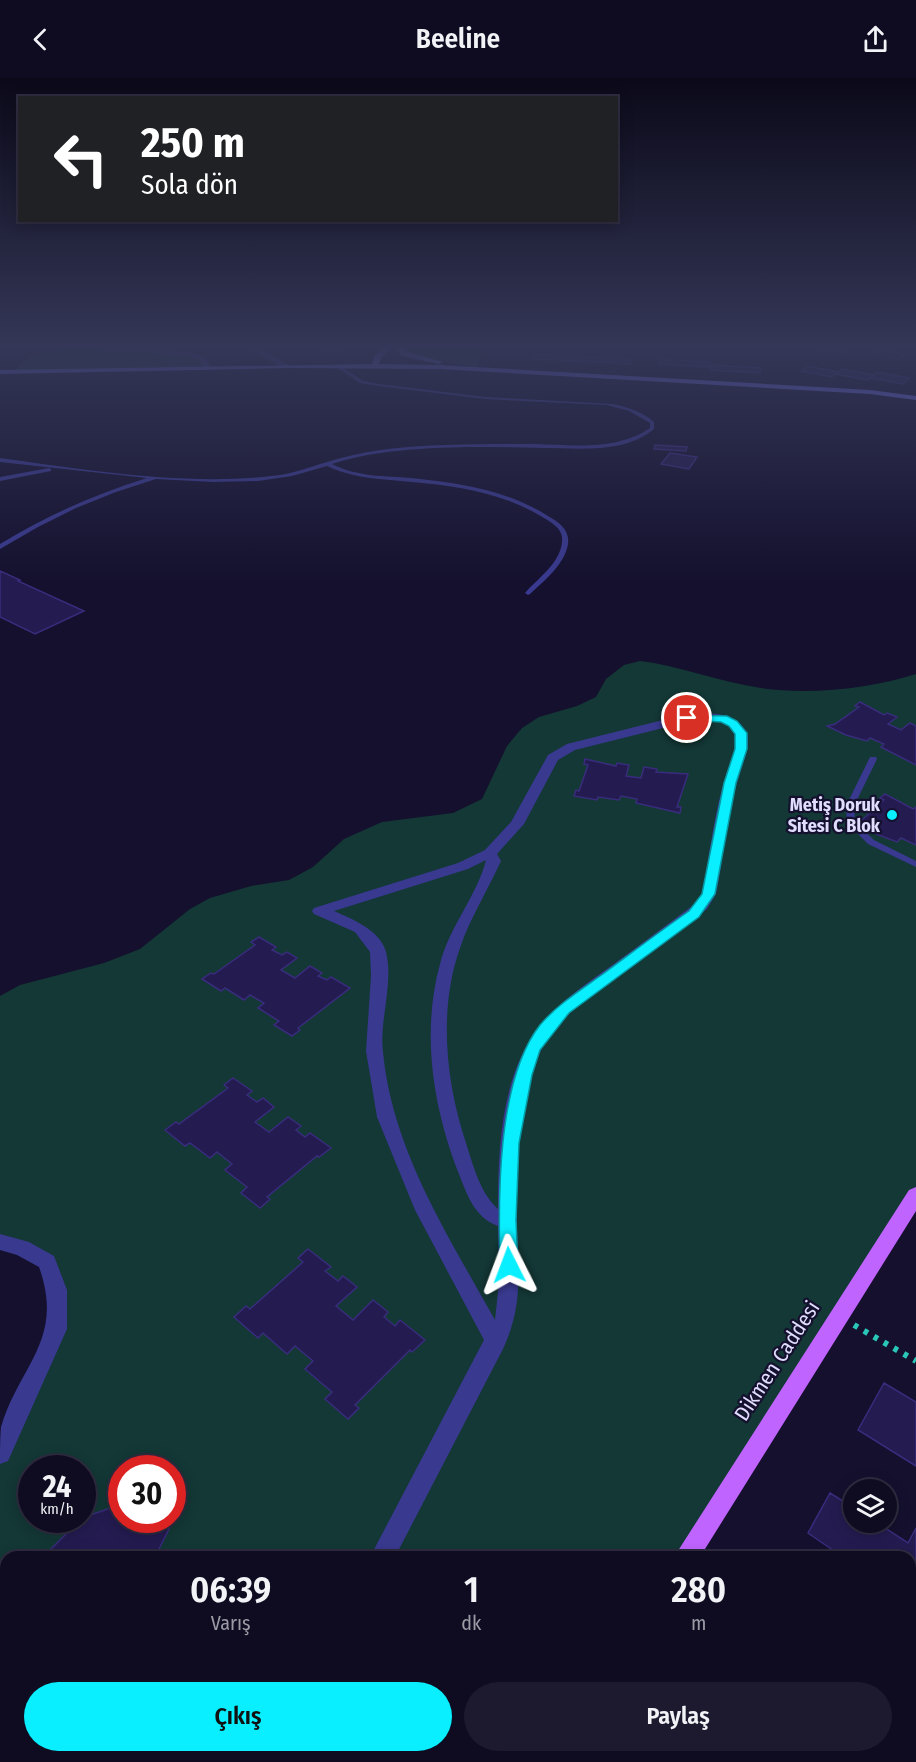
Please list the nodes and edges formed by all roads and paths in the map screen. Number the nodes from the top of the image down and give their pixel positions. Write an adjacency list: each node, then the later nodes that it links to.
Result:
1 (652, 426): 3 (lane)
2 (0, 460): 4 (lane)
3 (328, 464): 5 (lane); 8 (lane)
4 (60, 468): 5 (lane); 6 (lane)
5 (159, 477): 7 (lane)
6 (0, 479)
7 (0, 547)
8 (528, 593)
9 (873, 759): 11 (lane)
10 (490, 853): 13 (street); 13 (street); 16 (street)
11 (916, 864)
12 (916, 1195): 15 (main road, Dikmen Caddesi)
13 (507, 1220): 16 (street)
14 (0, 1242): 18 (street)
15 (838, 1316): 17 (path); 20 (main road, Dikmen Caddesi)
16 (496, 1342): 19 (street)
17 (916, 1361)
18 (0, 1453)
19 (385, 1551)
20 (690, 1551)

